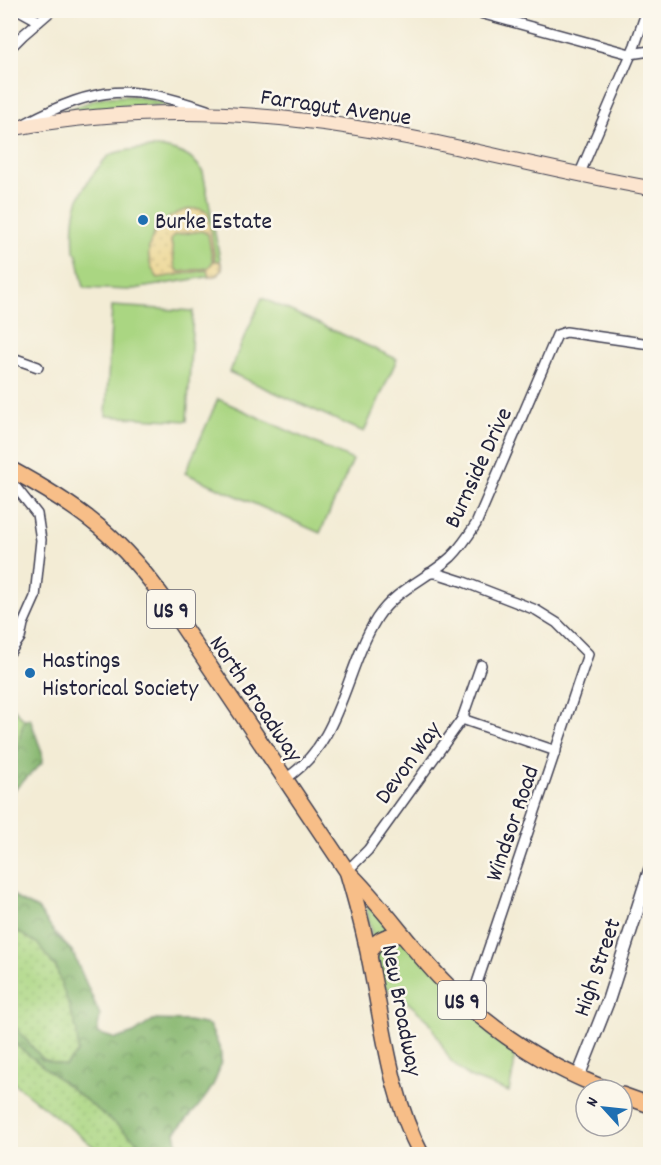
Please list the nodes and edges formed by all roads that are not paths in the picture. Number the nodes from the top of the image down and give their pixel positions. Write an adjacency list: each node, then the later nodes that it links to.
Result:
1 (19, 10): 5 (street)
2 (52, 10): 5 (street)
3 (469, 10): 8 (street)
4 (644, 13): 8 (street)
5 (39, 21): 6 (street)
6 (10, 48)
7 (651, 51): 8 (street)
8 (630, 54): 11 (street)
9 (224, 116): 10 (main road, Farragut Avenue); 10 (street); 11 (main road, Farragut Avenue)
10 (13, 129)
11 (580, 173): 12 (main road, Farragut Avenue)
12 (651, 188)
13 (651, 344): 18 (street, Burnside Drive)
14 (10, 357): 15 (street)
15 (38, 367)
16 (10, 469): 23 (main road, North Broadway / US 9)
17 (10, 480): 19 (street)
18 (429, 573): 22 (street, Windsor Road); 23 (street, Burnside Drive)
19 (10, 652)
20 (481, 665): 21 (street, Devon Way)
21 (462, 720): 22 (street); 25 (street, Devon Way)
22 (556, 751): 28 (street, Windsor Road)
23 (285, 779): 25 (main road, North Broadway / US 9)
24 (651, 870): 29 (street, High Street)
25 (347, 871): 26 (main road, US 9); 27 (main road, New Broadway / US 9)
26 (403, 935): 27 (main road); 28 (main road, US 9)
27 (369, 957): 32 (main road, New Broadway / US 9)
28 (465, 1002): 29 (main road, US 9)
29 (578, 1077)
30 (634, 1099): 31 (main road)
31 (651, 1105)
32 (421, 1155)

